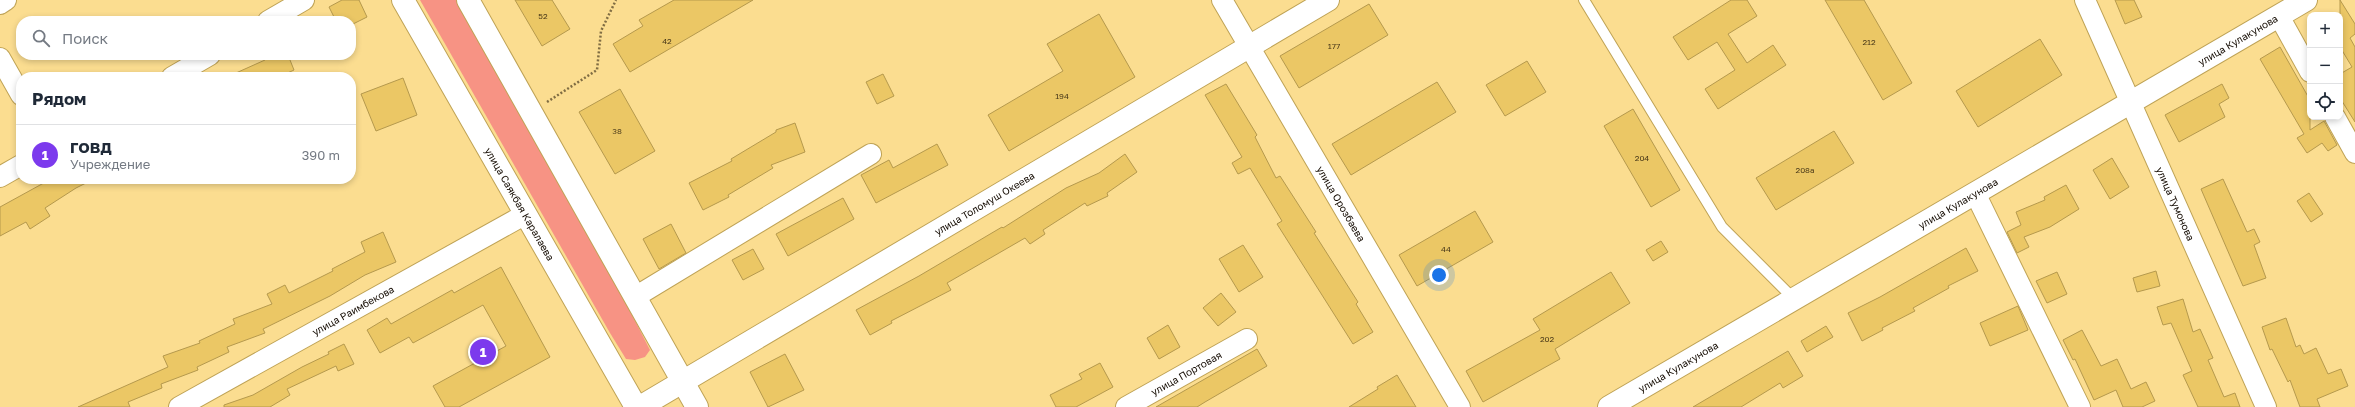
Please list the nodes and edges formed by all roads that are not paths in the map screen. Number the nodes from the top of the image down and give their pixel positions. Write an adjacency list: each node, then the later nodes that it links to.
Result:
1 (6, 0): 10 (street)
2 (304, 0): 11 (street)
3 (403, 0): 26 (street, улица Саякбая Каралаева)
4 (468, 0): 27 (street)
5 (1222, 0): 13 (street, улица Орозбаева)
6 (1328, 0): 13 (street, улица Толомуш Океева)
7 (1584, 0): 28 (lane)
8 (2085, 0): 19 (street, улица Тумонова)
9 (2306, 0): 12 (street, улица Кулакунова)
10 (0, 4)
11 (277, 16)
12 (2279, 16): 16 (street); 19 (street, улица Кулакунова)
13 (1249, 47): 30 (street, улица Толомуш Океева); 36 (street, улица Орозбаева)
14 (0, 58): 18 (street)
15 (201, 60): 17 (street)
16 (2307, 67)
17 (181, 72)
18 (16, 86)
19 (2131, 102): 25 (street, улица Кулакунова); 39 (street, улица Тумонова)
20 (2337, 120): 21 (street)
21 (2355, 153)
22 (871, 154): 27 (street)
23 (16, 168): 24 (street)
24 (0, 177)
25 (1975, 193): 28 (street, улица Кулакунова); 38 (street)
26 (526, 214): 31 (street, улица Раимбекова); 32 (street, улица Саякбая Каралаева)
27 (635, 297): 30 (street)
28 (1794, 299): 37 (street, улица Кулакунова)
29 (1247, 340): 35 (street, улица Портовая)
30 (683, 382): 33 (street, улица Толомуш Океева); 34 (street)
31 (179, 407)
32 (636, 407)
33 (640, 407)
34 (697, 407)
35 (1126, 407)
36 (1460, 407)
37 (1610, 407)
38 (2080, 407)
39 (2266, 407)

